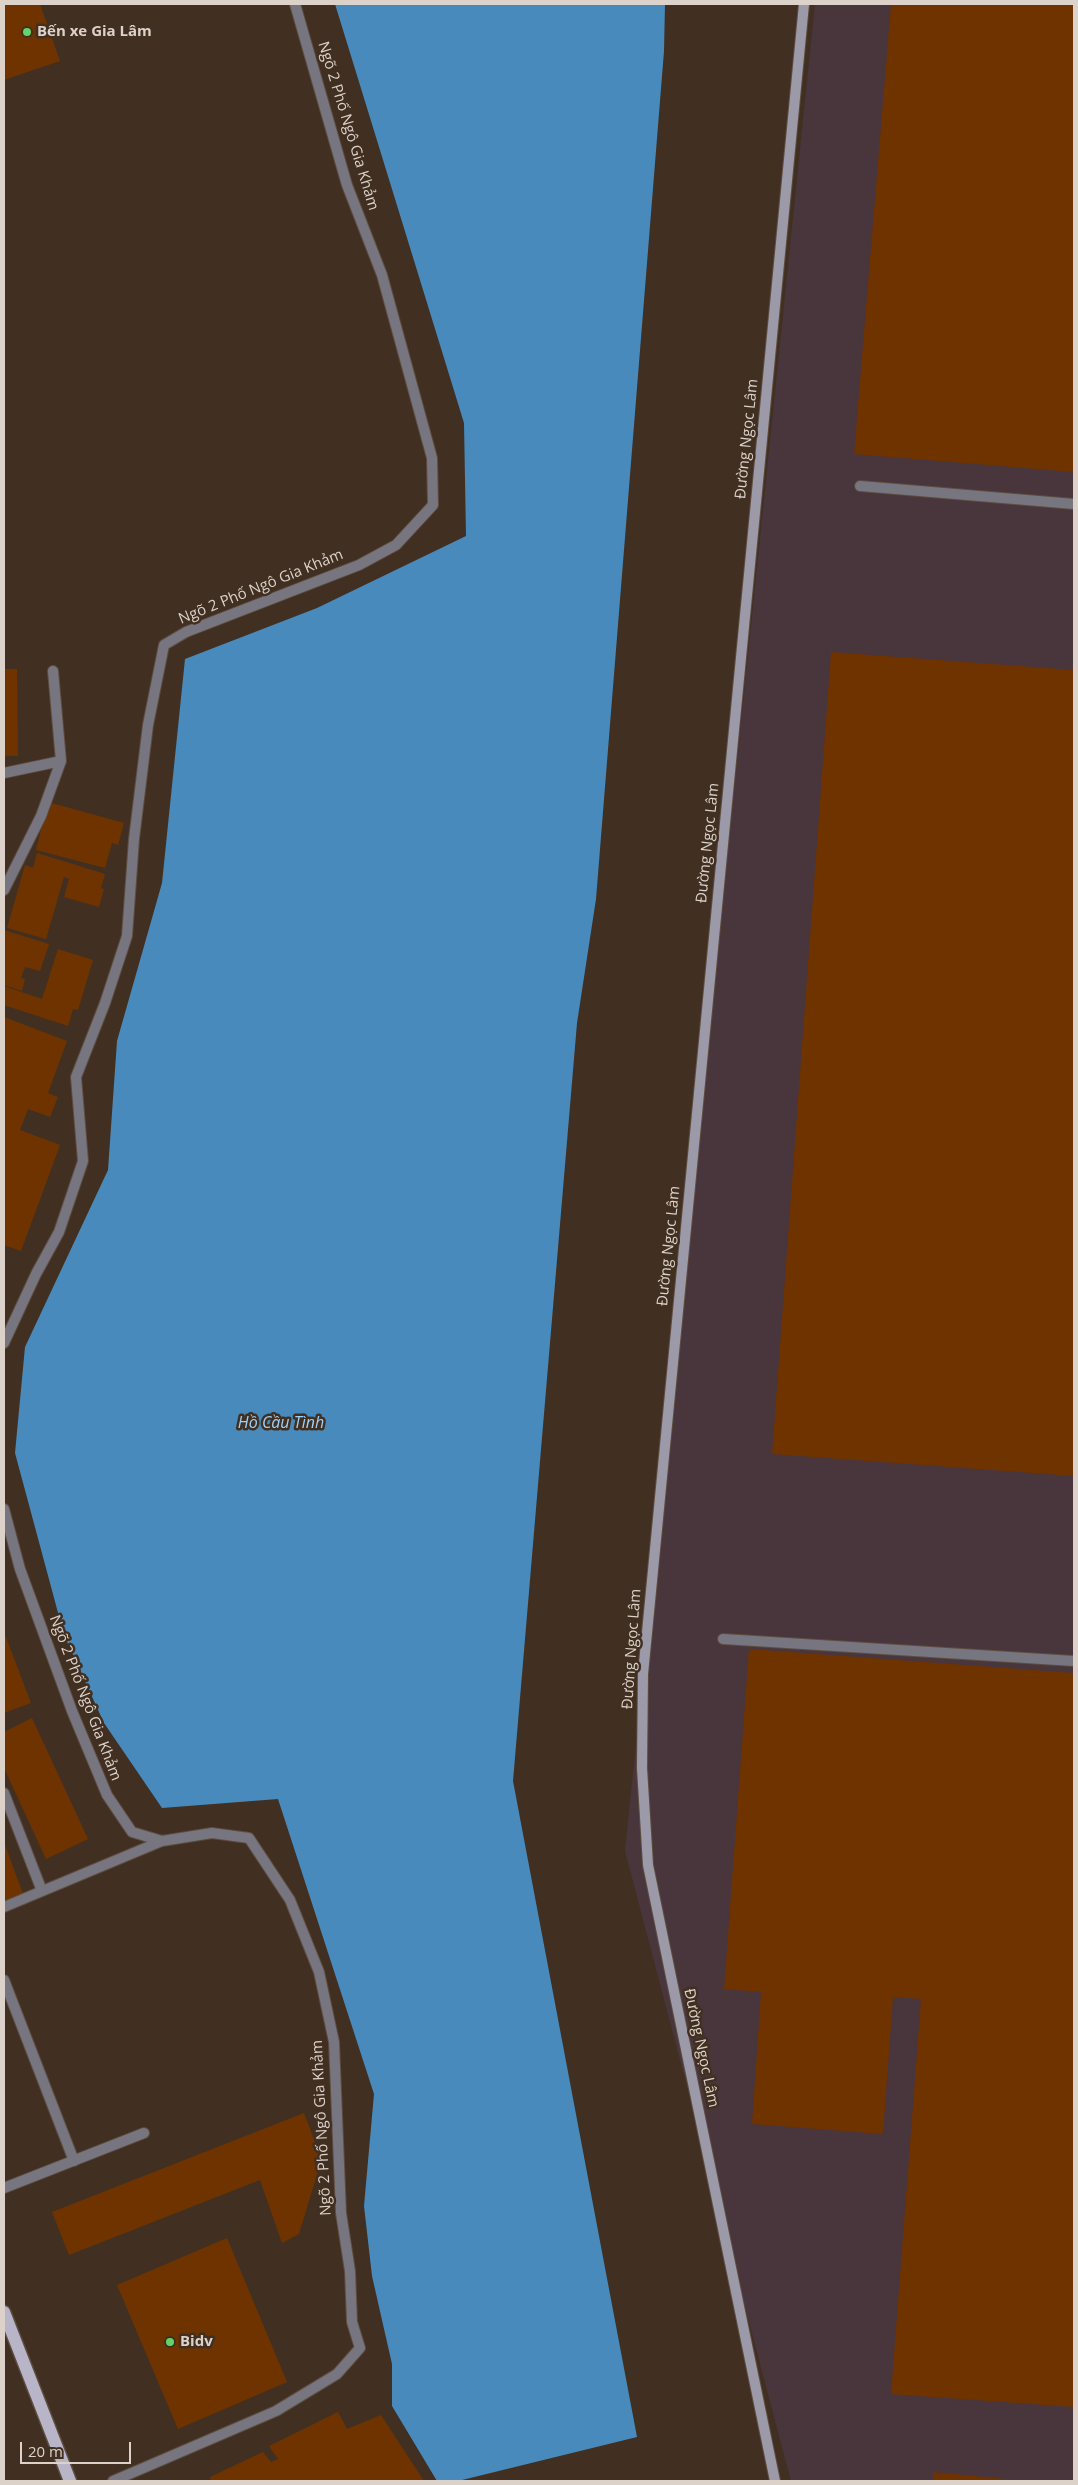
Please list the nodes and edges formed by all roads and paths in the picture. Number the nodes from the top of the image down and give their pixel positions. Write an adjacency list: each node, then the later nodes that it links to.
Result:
1 (295, 4): 9 (street, Ngõ 2 Phố Ngô Gia Khảm)
2 (804, 4): 24 (main road, Đường Ngọc Lâm)
3 (860, 486): 4 (street)
4 (1074, 504)
5 (53, 671): 6 (street)
6 (60, 761): 7 (street); 8 (street)
7 (4, 773)
8 (4, 890)
9 (5, 1340)
10 (4, 1509): 14 (street, Ngõ 2 Phố Ngô Gia Khảm)
11 (723, 1639): 12 (street)
12 (1074, 1661)
13 (4, 1793): 15 (street)
14 (162, 1841): 15 (street); 23 (street, Ngõ 2 Phố Ngô Gia Khảm)
15 (42, 1891): 16 (street)
16 (4, 1907)
17 (4, 1980): 19 (street)
18 (144, 2134): 19 (street)
19 (74, 2161): 20 (street)
20 (4, 2188)
21 (4, 2312): 22 (main road)
22 (70, 2481)
23 (113, 2481)
24 (775, 2481)

